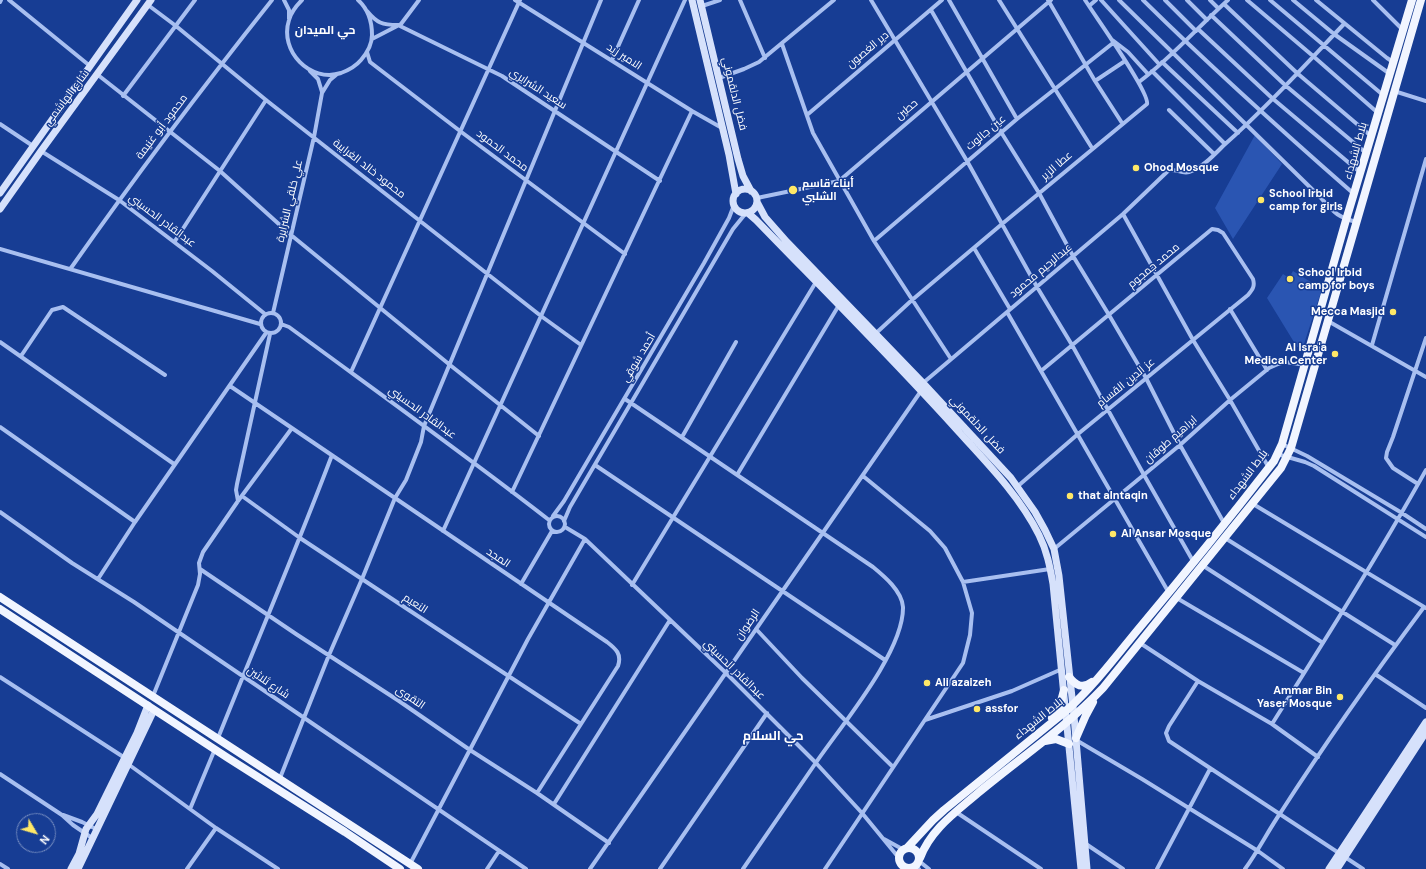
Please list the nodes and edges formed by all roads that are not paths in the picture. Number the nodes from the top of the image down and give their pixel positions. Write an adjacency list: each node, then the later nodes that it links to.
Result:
1 (9, 0): 77 (street)
2 (137, 0): 77 (main road, شارع الهاشمي)
3 (195, 0): 50 (street)
4 (272, 0): 73 (street, محمود أبو غنيمة)
5 (284, 0): 46 (street)
6 (302, 0): 46 (street)
7 (358, 0): 44 (street)
8 (419, 0): 49 (street)
9 (601, 0): 59 (street)
10 (639, 0): 69 (street)
11 (685, 0): 89 (street)
12 (692, 0): 110 (main road)
13 (720, 0): 39 (street)
14 (740, 0): 67 (street)
15 (834, 0): 62 (street)
16 (871, 0): 58 (street)
17 (942, 0): 43 (street, دير الغصون)
18 (949, 0): 68 (street)
19 (999, 0): 51 (street)
20 (1049, 0): 51 (street, حطين); 76 (street)
21 (1085, 0): 41 (street)
22 (1096, 0): 41 (street)
23 (1101, 0): 75 (street)
24 (1119, 0): 65 (street)
25 (1143, 0): 60 (street)
26 (1165, 0): 52 (street)
27 (1187, 0): 47 (street)
28 (1210, 0): 42 (street)
29 (1228, 0): 40 (street)
30 (1247, 0): 66 (street)
31 (1270, 0): 63 (street)
32 (1293, 0): 55 (street)
33 (1316, 0): 48 (street)
34 (1373, 0): 53 (street)
35 (1412, 0): 53 (main road, بلاط الشهداء)
36 (1421, 0): 54 (main road)
37 (518, 1): 59 (street, الامير زيد); 79 (street)
38 (150, 2): 50 (street, محمود خالد الغرايبة); 85 (main road, شارع الهاشمي)
39 (701, 3): 86 (main road, فضل الدلقموني)
40 (1224, 4): 42 (street); 82 (street)
41 (1089, 6): 56 (street)
42 (1218, 8): 45 (street)
43 (930, 10): 58 (street, دير الغصون); 80 (street)
44 (367, 11): 49 (street, سعيد الشرايري); 57 (street)
45 (1211, 15): 47 (street); 90 (street)
46 (289, 20): 78 (street)
47 (1207, 20): 52 (street)
48 (1344, 24): 55 (street); 72 (street)
49 (398, 25): 57 (street); 79 (street, سعيد الشرايري)
50 (176, 26): 73 (street, محمود خالد الغرايبة); 95 (street)
51 (1016, 29): 68 (street, حطين); 91 (street)
52 (1197, 30): 60 (street); 96 (street)
53 (1402, 30): 54 (street); 72 (main road, بلاط الشهداء)
54 (1411, 31): 92 (main road)
55 (1334, 34): 63 (street); 84 (street)
56 (1109, 38): 61 (street); 81 (street)
57 (372, 39): 64 (street)
58 (895, 40): 99 (street); 105 (street, دير الغصون)
59 (584, 42): 69 (street, الامير زيد); 101 (street)
60 (1185, 42): 65 (street); 103 (street)
61 (1113, 43): 70 (street); 76 (street, عين جالوت)
62 (782, 44): 67 (street); 105 (street)
63 (1324, 45): 66 (street); 94 (street)
64 (367, 52): 71 (street); 74 (street)
65 (1172, 53): 75 (street); 109 (street)
66 (1313, 56): 82 (street); 104 (street)
67 (765, 58): 86 (street)
68 (981, 58): 80 (street, حطين); 106 (street)
69 (612, 60): 89 (street, الامير زيد)
70 (1124, 61): 87 (street); 88 (street)
71 (370, 62): 74 (street); 112 (street, محمد الحمود)
72 (1393, 62): 84 (main road, بلاط الشهداء)
73 (222, 63): 97 (street, محمود خالد الغرايبة); 111 (street, محمود أبو غنيمة)
74 (359, 63): 83 (street)
75 (1161, 63): 81 (street); 114 (street)
76 (1086, 64): 87 (street); 91 (street, عين جالوت)
77 (90, 66): 118 (main road, شارع الهاشمي)
78 (307, 69): 83 (street); 93 (street)
79 (489, 69): 101 (street, سعيد الشرايري); 112 (street)
80 (967, 70): 99 (street, حطين); 113 (street)
81 (1150, 72): 88 (street); 117 (street)
82 (1297, 73): 90 (street); 115 (street)
83 (336, 74): 93 (street, علي خلقي الشرايرة)
84 (1390, 74): 94 (main road, بلاط الشهداء)
85 (98, 75): 95 (street); 120 (main road, شارع الهاشمي)
86 (718, 78): 131 (main road, فضل الدلقموني)
87 (1095, 80): 107 (street)
88 (1138, 82): 107 (street, عطا الزير)
89 (648, 83): 102 (street, الامير زيد); 121 (street)
90 (1285, 85): 96 (street); 123 (street)
91 (1054, 88): 106 (street, عين جالوت); 119 (street)
92 (1394, 92): 98 (street); 144 (main road)
93 (322, 93): 116 (street, علي خلقي الشرايرة)
94 (1384, 95): 104 (main road, بلاط الشهداء)
95 (123, 96): 111 (street)
96 (1272, 98): 103 (street); 127 (street)
97 (266, 100): 116 (street, محمود خالد الغرايبة); 126 (street)
98 (1426, 101)
99 (931, 102): 125 (street); 130 (street, حطين)
100 (1169, 110): 122 (street)
101 (555, 111): 121 (street, سعيد الشرايري); 128 (street)
102 (692, 111): 110 (street, الامير زيد); 129 (street)
103 (1260, 111): 109 (street); 135 (street)
104 (1378, 113): 115 (main road, بلاط الشهداء)
105 (807, 115): 130 (street)
106 (1017, 119): 113 (street, عين جالوت)
107 (1122, 123): 119 (street, عطا الزير)
108 (0, 124): 118 (street)
109 (1247, 125): 114 (street); 142 (street)
110 (723, 129): 134 (main road)
111 (170, 131): 126 (street); 136 (street, محمود أبو غنيمة)
112 (460, 131): 128 (street, محمد الحمود); 143 (street)
113 (1001, 132): 125 (street, عين جالوت); 133 (street)
114 (1238, 133): 117 (street)
115 (1371, 136): 123 (main road, بلاط الشهداء)
116 (314, 137): 143 (street, محمود خالد الغرايبة); 147 (street, علي خلقي الشرايرة)
117 (1225, 144): 122 (street)
118 (33, 146): 132 (main road, شارع الهاشمي)
119 (1092, 148): 133 (street, عطا الزير)
120 (41, 151): 136 (street, عبدالقادر الحسيني); 139 (main road, شارع الهاشمي)
121 (616, 152): 129 (street, سعيد الشرايري); 145 (street)
122 (1214, 154): 141 (street, عبدالرحيم محمود)
123 (1366, 154): 127 (main road, بلاط الشهداء)
124 (1426, 159): 180 (street)
125 (966, 161): 146 (street); 149 (street, عين جالوت)
126 (220, 171): 147 (street); 148 (street)
127 (1361, 173): 135 (main road, بلاط الشهداء)
128 (526, 181): 145 (street, محمد الحمود); 155 (street)
129 (660, 181): 152 (street)
130 (839, 181): 137 (street, حطين); 149 (street)
131 (751, 191): 134 (main road); 137 (main road)
132 (0, 193)
133 (1039, 193): 146 (street, عطا الزير); 153 (street)
134 (736, 194): 138 (main road)
135 (1354, 194): 142 (main road, بلاط الشهداء)
136 (119, 200): 148 (street, عبدالقادر الحسيني); 154 (street, محمود أبو غنيمة)
137 (757, 200): 140 (main road); 173 (main road, فضل الدلقموني)
138 (734, 205): 140 (main road); 194 (street, أحمد شوقي)
139 (0, 209)
140 (747, 213): 157 (main road, فضل الدلقموني); 197 (street, أحمد شوقي)
141 (1124, 214): 153 (street, عبدالرحيم محمود); 156 (street)
142 (1346, 220): 144 (street); 184 (main road, بلاط الشهداء)
143 (420, 221): 155 (street, محمود خالد الغرايبة); 162 (street)
144 (1357, 222): 169 (main road)
145 (582, 223): 152 (street, محمد الحمود); 168 (street)
146 (1002, 224): 150 (street, عطا الزير); 158 (street)
147 (291, 235): 162 (street); 165 (street, علي خلقي الشرايرة)
148 (175, 241): 166 (street, عبدالقادر الحسيني)
149 (874, 241): 160 (street)
150 (974, 248): 160 (street, عطا الزير); 164 (street)
151 (0, 249): 154 (street)
152 (625, 254): 178 (street)
153 (1073, 256): 158 (street, عبدالرحيم محمود); 167 (street)
154 (71, 268): 170 (street)
155 (488, 274): 168 (street, محمود خالد الغرايبة); 183 (street)
156 (1157, 275): 159 (street, محمد جمجوم); 167 (street, محمد جمجوم); 175 (street)
157 (816, 282): 161 (main road, فضل الدلقموني); 211 (street)
158 (1037, 287): 164 (street, عبدالرحيم محمود); 179 (street)
159 (1248, 295): 163 (street, عز الدين القسام)
160 (912, 300): 173 (street, عطا الزير); 182 (street)
161 (839, 305): 173 (main road, فضل الدلقموني); 218 (street)
162 (380, 309): 183 (street); 188 (street)
163 (1230, 309): 175 (street, عز الدين القسام); 185 (street)
164 (1008, 310): 182 (street, عبدالرحيم محمود); 186 (street)
165 (273, 313): 166 (street); 171 (street)
166 (265, 314): 170 (street)
167 (1109, 315): 179 (street, محمد جمجوم); 191 (street)
168 (541, 316): 178 (street, محمود خالد الغرايبة); 198 (street)
169 (1328, 321): 180 (street); 208 (main road)
170 (260, 324): 172 (street)
171 (281, 324): 172 (street); 188 (street, عبدالقادر الحسيني)
172 (268, 333): 192 (street); 196 (street)
173 (873, 336): 193 (main road, فضل الدلقموني)
174 (1426, 338): 187 (street)
175 (1193, 340): 191 (street, عز الدين القسام); 195 (street)
176 (0, 342): 181 (street)
177 (736, 342): 205 (street)
178 (581, 345): 204 (street)
179 (1072, 345): 186 (street, محمد جمجوم); 199 (street)
180 (1372, 345): 187 (street)
181 (21, 356): 189 (street); 214 (street)
182 (951, 359): 193 (street, عبدالرحيم محمود)
183 (450, 365): 198 (street); 200 (street)
184 (1306, 365): 185 (street, ابراهيم طوقان); 206 (main road, بلاط الشهداء)
185 (1267, 370): 195 (street, ابراهيم طوقان)
186 (1041, 371): 203 (street)
187 (1415, 371): 190 (street); 221 (street)
188 (351, 372): 200 (street, عبدالقادر الحسيني)
189 (165, 375)
190 (1426, 377)
191 (1146, 378): 199 (street, عز الدين القسام); 207 (street)
192 (230, 386): 196 (street, المجد); 214 (street)
193 (922, 387): 220 (street, الرضوان); 222 (main road, فضل الدلقموني); 250 (main road, فضل الدلقموني)
194 (625, 399): 197 (street); 231 (street, أحمد شوقي)
195 (1230, 400): 207 (street, ابراهيم طوقان); 216 (street)
196 (254, 401): 202 (street, المجد); 227 (street)
197 (631, 403): 205 (street); 215 (street, أحمد شوقي)
198 (500, 406): 204 (street); 213 (street)
199 (1108, 410): 203 (street, عز الدين القسام); 219 (street)
200 (424, 426): 213 (street, عبدالقادر الحسيني); 225 (street)
201 (0, 427): 236 (street)
202 (292, 428): 210 (street, المجد); 224 (street)
203 (1078, 434): 222 (street, عز الدين القسام); 226 (street)
204 (539, 436): 223 (street)
205 (682, 437): 211 (street)
206 (1282, 444): 208 (street); 209 (main road, بلاط الشهداء)
207 (1180, 445): 219 (street, ابراهيم طوقان); 237 (street)
208 (1291, 448): 212 (main road); 230 (street)
209 (1277, 454): 212 (street); 216 (main road, بلاط الشهداء)
210 (332, 455): 225 (street, المجد); 244 (street)
211 (711, 456): 218 (street); 232 (street)
212 (1287, 458): 228 (main road); 233 (street)
213 (474, 462): 223 (street, عبدالقادر الحسيني); 240 (street)
214 (174, 464): 236 (street)
215 (595, 465): 232 (street); 235 (street, أحمد شوقي)
216 (1269, 468): 237 (main road, بلاط الشهداء)
217 (1426, 470): 221 (street)
218 (737, 475): 242 (street)
219 (1144, 475): 226 (street, ابراهيم طوقان); 248 (street)
220 (863, 476): 242 (street, الرضوان); 255 (street)
221 (1418, 484): 230 (street)
222 (1018, 486): 247 (main road, فضل الدلقموني)
223 (512, 492): 234 (street, عبدالقادر الحسيني)
224 (242, 496): 227 (street); 244 (street, النعيم)
225 (395, 498): 240 (street, المجد); 254 (street)
226 (1116, 499): 247 (street, ابراهيم طوقان); 259 (street)
227 (238, 501): 251 (street)
228 (1253, 504): 245 (main road); 252 (street)
229 (0, 512): 253 (street, شارع ثلاثين)
230 (1402, 513): 233 (street); 239 (street)
231 (553, 516): 234 (street); 235 (street)
232 (674, 518): 257 (street); 258 (street)
233 (1398, 518): 243 (street); 252 (street)
234 (549, 520): 241 (street)
235 (564, 521): 238 (street)
236 (135, 522): 253 (street)
237 (1224, 523): 248 (main road, بلاط الشهداء)
238 (564, 527): 241 (street); 246 (street, عبدالقادر الحسيني)
239 (1426, 529)
240 (443, 531): 256 (street, المجد)
241 (552, 531): 256 (street)
242 (822, 533): 258 (street, الرضوان); 275 (street)
243 (1426, 537)
244 (300, 538): 254 (street, النعيم); 265 (street)
245 (1224, 538): 249 (main road); 264 (street)
246 (585, 539): 257 (street, عبدالقادر الحسيني); 261 (street)
247 (1054, 549): 283 (main road, فضل الدلقموني)
248 (1193, 561): 259 (main road, بلاط الشهداء)
249 (1202, 565): 259 (main road); 271 (street)
250 (1050, 568): 255 (street); 276 (main road, فضل الدلقموني)
251 (200, 569): 265 (street, التقوى); 268 (street)
252 (1365, 572): 262 (street); 264 (street)
253 (98, 579): 268 (street, شارع ثلاثين)
254 (362, 579): 274 (street); 281 (street, النعيم)
255 (963, 582): 297 (street)
256 (520, 584): 261 (street, المجد)
257 (632, 585): 266 (street, عبدالقادر الحسيني)
258 (782, 591): 267 (street, الرضوان); 275 (street)
259 (1173, 595): 270 (main road); 278 (street); 284 (main road, بلاط الشهداء)
260 (0, 597): 269 (main road)
261 (548, 602): 281 (street); 300 (street, المجد)
262 (1425, 608): 273 (street)
263 (0, 609): 272 (main road)
264 (1342, 613): 271 (street); 273 (street)
265 (267, 614): 274 (street, التقوى); 280 (street)
266 (670, 620): 277 (street, عبدالقادر الحسيني); 318 (street)
267 (756, 629): 277 (street, الرضوان); 296 (street)
268 (178, 632): 280 (street, شارع ثلاثين); 288 (street)
269 (61, 638): 272 (main road); 288 (main road)
270 (1140, 643): 285 (street); 286 (main road)
271 (1323, 643): 278 (street)
272 (56, 645): 290 (main road)
273 (1395, 645): 279 (street)
274 (329, 656): 295 (street); 308 (street, التقوى)
275 (885, 660): 296 (street)
276 (1062, 669): 287 (main road, فضل الدلقموني); 297 (street)
277 (726, 673): 293 (street, عبدالقادر الحسيني); 332 (street, الرضوان)
278 (1304, 673): 301 (street)
279 (1375, 674): 291 (street); 309 (street)
280 (243, 676): 295 (street, شارع ثلاثين); 303 (street)
281 (509, 676): 300 (street, النعيم); 308 (street)
282 (0, 677): 311 (street)
283 (1069, 677): 284 (main road); 289 (main road, فضل الدلقموني)
284 (1096, 680): 289 (main road, بلاط الشهداء)
285 (1198, 680): 301 (street); 314 (street)
286 (1103, 688): 294 (main road); 305 (main road)
287 (1064, 690): 292 (main road, فضل الدلقموني); 304 (main road)
288 (153, 696): 303 (main road)
289 (1073, 705): 292 (main road, بلاط الشهداء); 294 (main road, فضل الدلقموني)
290 (151, 707): 306 (main road); 311 (main road)
291 (1426, 708)
292 (1066, 711): 299 (main road, فضل الدلقموني); 304 (main road, بلاط الشهداء)
293 (767, 714): 312 (street, عبدالقادر الحسيني); 352 (street)
294 (1074, 716): 299 (main road); 305 (main road, فضل الدلقموني)
295 (304, 718): 316 (street); 321 (street, شارع ثلاثين)
296 (845, 721): 312 (street); 313 (street)
297 (924, 721): 313 (street)
298 (1426, 722): 337 (main road)
299 (1067, 723): 304 (main road); 305 (main road, فضل الدلقموني)
300 (581, 724): 317 (street, المجد)
301 (1272, 724): 309 (street)
302 (1426, 732): 337 (main road)
303 (218, 738): 307 (main road)
304 (1039, 738): 305 (main road); 322 (main road); 334 (main road, بلاط الشهداء)
305 (1074, 740): 320 (street); 333 (main road); 357 (main road)
306 (214, 749): 310 (main road); 319 (street)
307 (234, 749): 310 (main road); 316 (main road)
308 (470, 750): 317 (street, التقوى); 321 (street)
309 (1318, 757): 324 (street)
310 (228, 758): 347 (main road)
311 (126, 761): 319 (street); 326 (main road); 328 (main road)
312 (816, 763): 323 (street, عبدالقادر الحسيني); 353 (street)
313 (892, 766): 323 (street)
314 (1210, 768): 320 (street); 324 (street)
315 (0, 774): 325 (street)
316 (280, 778): 340 (main road)
317 (537, 793): 318 (street, التقوى)
318 (554, 804): 332 (street, التقوى)
319 (190, 809): 327 (street)
320 (1190, 809): 336 (street); 360 (street)
321 (439, 810): 335 (street, شارع ثلاثين); 340 (street)
322 (956, 812): 341 (main road); 356 (street)
323 (862, 813): 331 (street, عبدالقادر الحسيني); 354 (street)
324 (1280, 814): 336 (street); 337 (street)
325 (62, 815): 326 (street); 329 (street)
326 (89, 826): 328 (street); 329 (main road)
327 (216, 828): 345 (street); 346 (street)
328 (96, 829): 330 (main road)
329 (85, 833): 330 (street); 343 (main road)
330 (92, 838): 344 (main road)
331 (882, 838): 334 (street, عبدالقادر الحسيني); 338 (street, عبدالقادر الحسيني)
332 (609, 843): 351 (street, الرضوان)
333 (1086, 844): 358 (main road); 359 (street)
334 (905, 849): 338 (main road); 341 (main road)
335 (499, 851): 349 (street); 350 (street, شارع ثلاثين)
336 (1258, 851): 361 (street); 362 (street)
337 (1342, 856): 363 (main road); 364 (main road); 365 (street)
338 (898, 863): 341 (main road)
339 (0, 864): 342 (street)
340 (410, 864): 348 (main road)
341 (916, 865): 355 (street)
342 (8, 869)
343 (71, 869)
344 (78, 869)
345 (188, 869)
346 (278, 869)
347 (400, 869)
348 (418, 869)
349 (487, 869)
350 (526, 869)
351 (590, 869)
352 (660, 869)
353 (743, 869)
354 (825, 869)
355 (929, 869)
356 (1041, 869)
357 (1081, 869)
358 (1088, 869)
359 (1123, 869)
360 (1157, 869)
361 (1245, 869)
362 (1283, 869)
363 (1329, 869)
364 (1337, 869)
365 (1363, 869)

